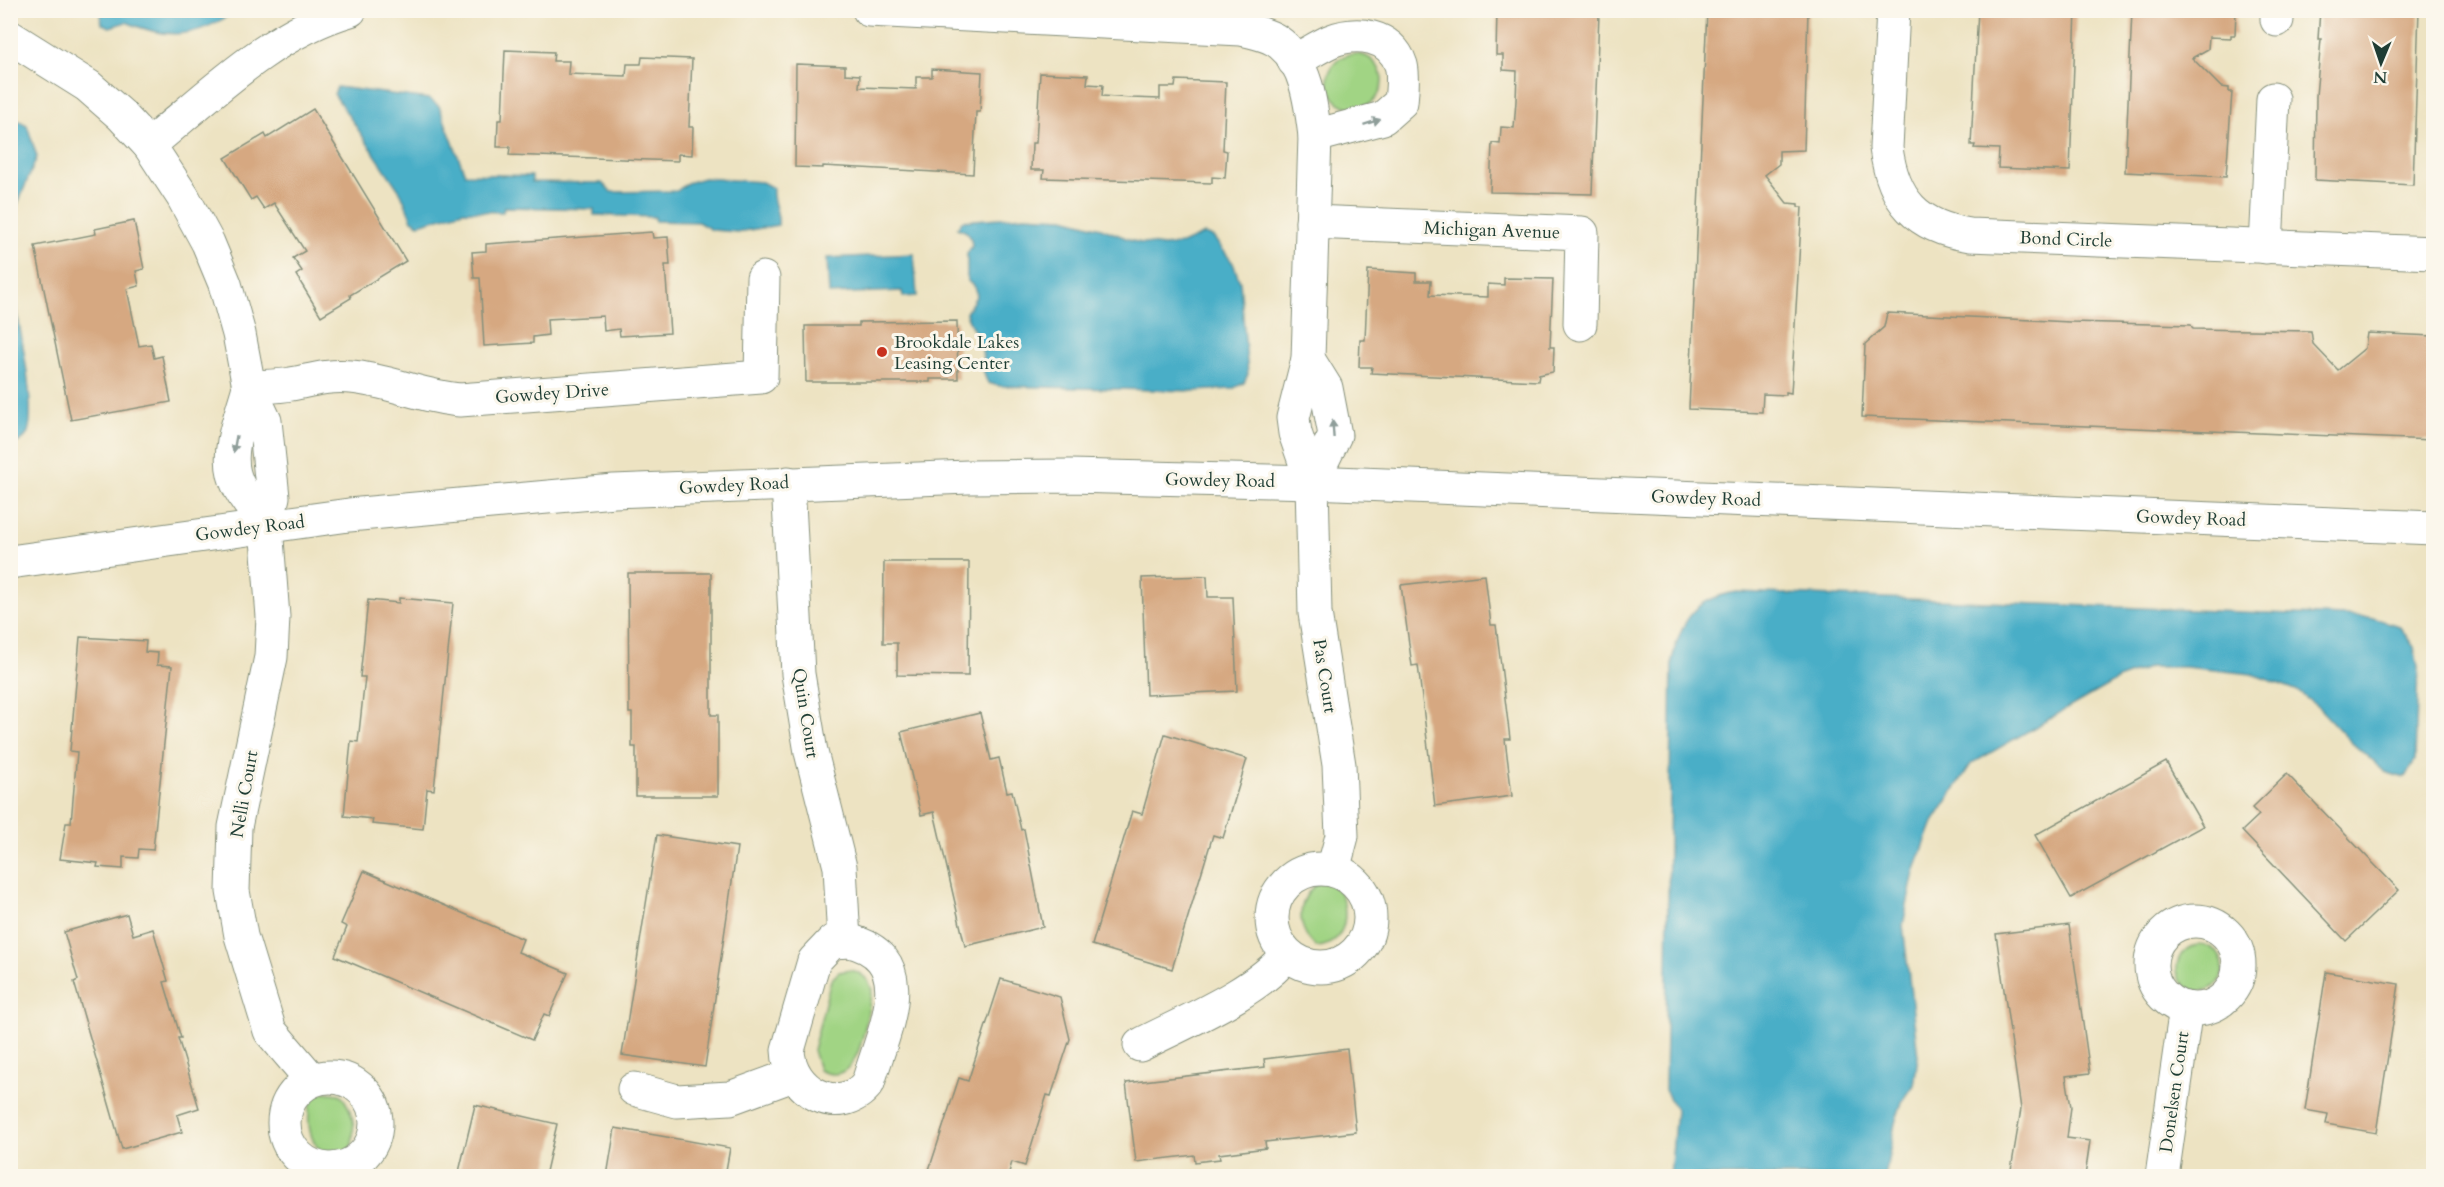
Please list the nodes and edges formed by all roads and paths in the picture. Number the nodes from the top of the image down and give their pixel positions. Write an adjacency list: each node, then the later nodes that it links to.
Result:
1 (350, 10): 8 (street)
2 (869, 10): 5 (street)
3 (1893, 10): 10 (street, Bond Circle)
4 (10, 37): 8 (street, Nelli Court)
5 (1294, 61): 7 (street); 7 (street, one-way to 5)
6 (2273, 99): 10 (street)
7 (1315, 136): 9 (street)
8 (149, 145): 14 (street, Nelli Court)
9 (1312, 222): 13 (street, Michigan Avenue); 15 (street)
10 (2266, 247): 11 (street, Bond Circle)
11 (2433, 253)
12 (763, 278): 14 (street, Gowdey Drive)
13 (1580, 324)
14 (249, 387): 17 (street, Nelli Court)
15 (1312, 482): 16 (street, Gowdey Road); 18 (street, Gowdey Road); 20 (street, Pas Court)
16 (788, 483): 17 (street, Gowdey Road); 21 (street, Quin Court)
17 (266, 526): 19 (street, Gowdey Road); 26 (street, Nelli Court)
18 (2433, 528)
19 (10, 562)
20 (1333, 870): 22 (street); 22 (street)
21 (844, 941): 25 (street); 25 (street)
22 (1287, 954): 24 (street)
23 (2186, 1008): 28 (street, Donelsen Court)
24 (1140, 1045)
25 (794, 1075): 27 (street)
26 (312, 1080)
27 (634, 1089)
28 (2162, 1176)

